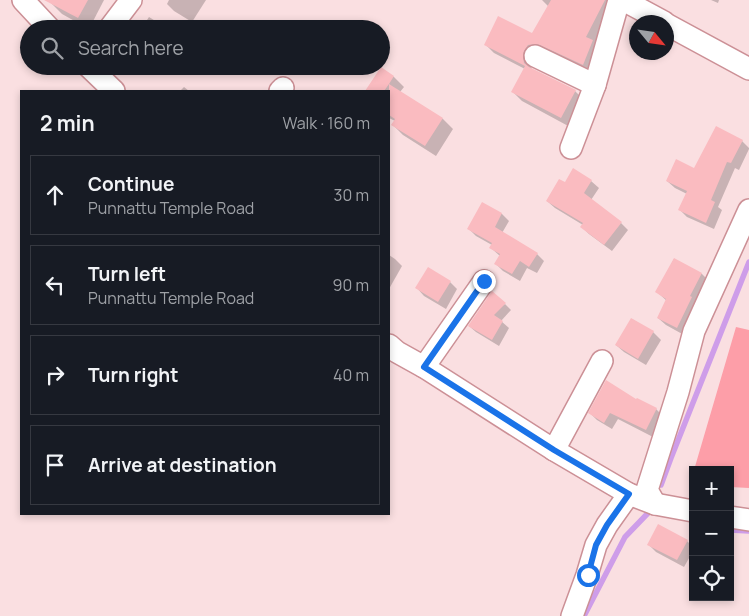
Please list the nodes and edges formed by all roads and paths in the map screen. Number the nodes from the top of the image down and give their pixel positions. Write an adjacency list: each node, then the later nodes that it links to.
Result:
1 (23, 0): 6 (street)
2 (131, 0): 7 (street)
3 (619, 0): 12 (street)
4 (623, 0): 5 (street)
5 (650, 15)
6 (42, 20)
7 (116, 20)
8 (674, 28): 10 (street)
9 (535, 56): 12 (street)
10 (749, 69)
11 (97, 75): 13 (street)
12 (595, 85): 14 (street)
13 (113, 90)
14 (571, 148)
15 (749, 210): 22 (street)
16 (484, 281): 19 (street)
17 (390, 346): 19 (street)
18 (602, 361): 20 (street)
19 (424, 367): 20 (street)
20 (554, 450): 21 (street)
21 (629, 494): 22 (street); 26 (street)
22 (655, 504): 23 (street)
23 (689, 510)
24 (734, 518): 25 (street)
25 (749, 520)
26 (572, 616)

